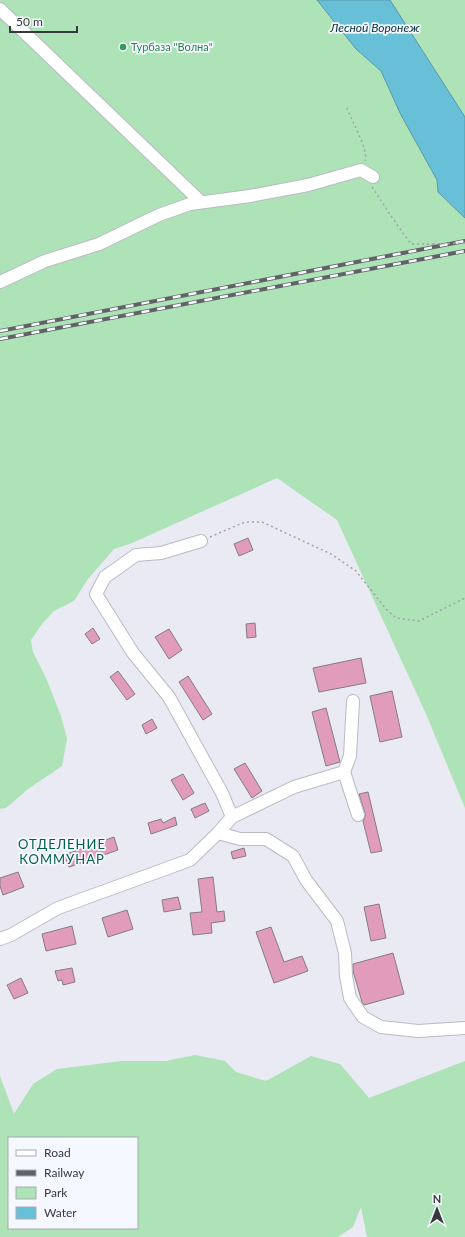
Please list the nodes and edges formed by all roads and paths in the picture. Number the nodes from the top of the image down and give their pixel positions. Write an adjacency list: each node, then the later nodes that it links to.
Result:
1 (0, 9): 5 (street)
2 (346, 108): 3 (path)
3 (361, 170): 4 (street); 5 (street); 6 (path, bridge)
4 (373, 177)
5 (201, 202): 7 (street)
6 (465, 243)
7 (0, 282)
8 (202, 541): 9 (path); 13 (street)
9 (465, 598)
10 (353, 701): 11 (street)
11 (344, 772): 12 (street); 13 (street)
12 (358, 815)
13 (232, 817): 14 (street)
14 (218, 833): 15 (street); 16 (street)
15 (0, 939)
16 (465, 1028)

